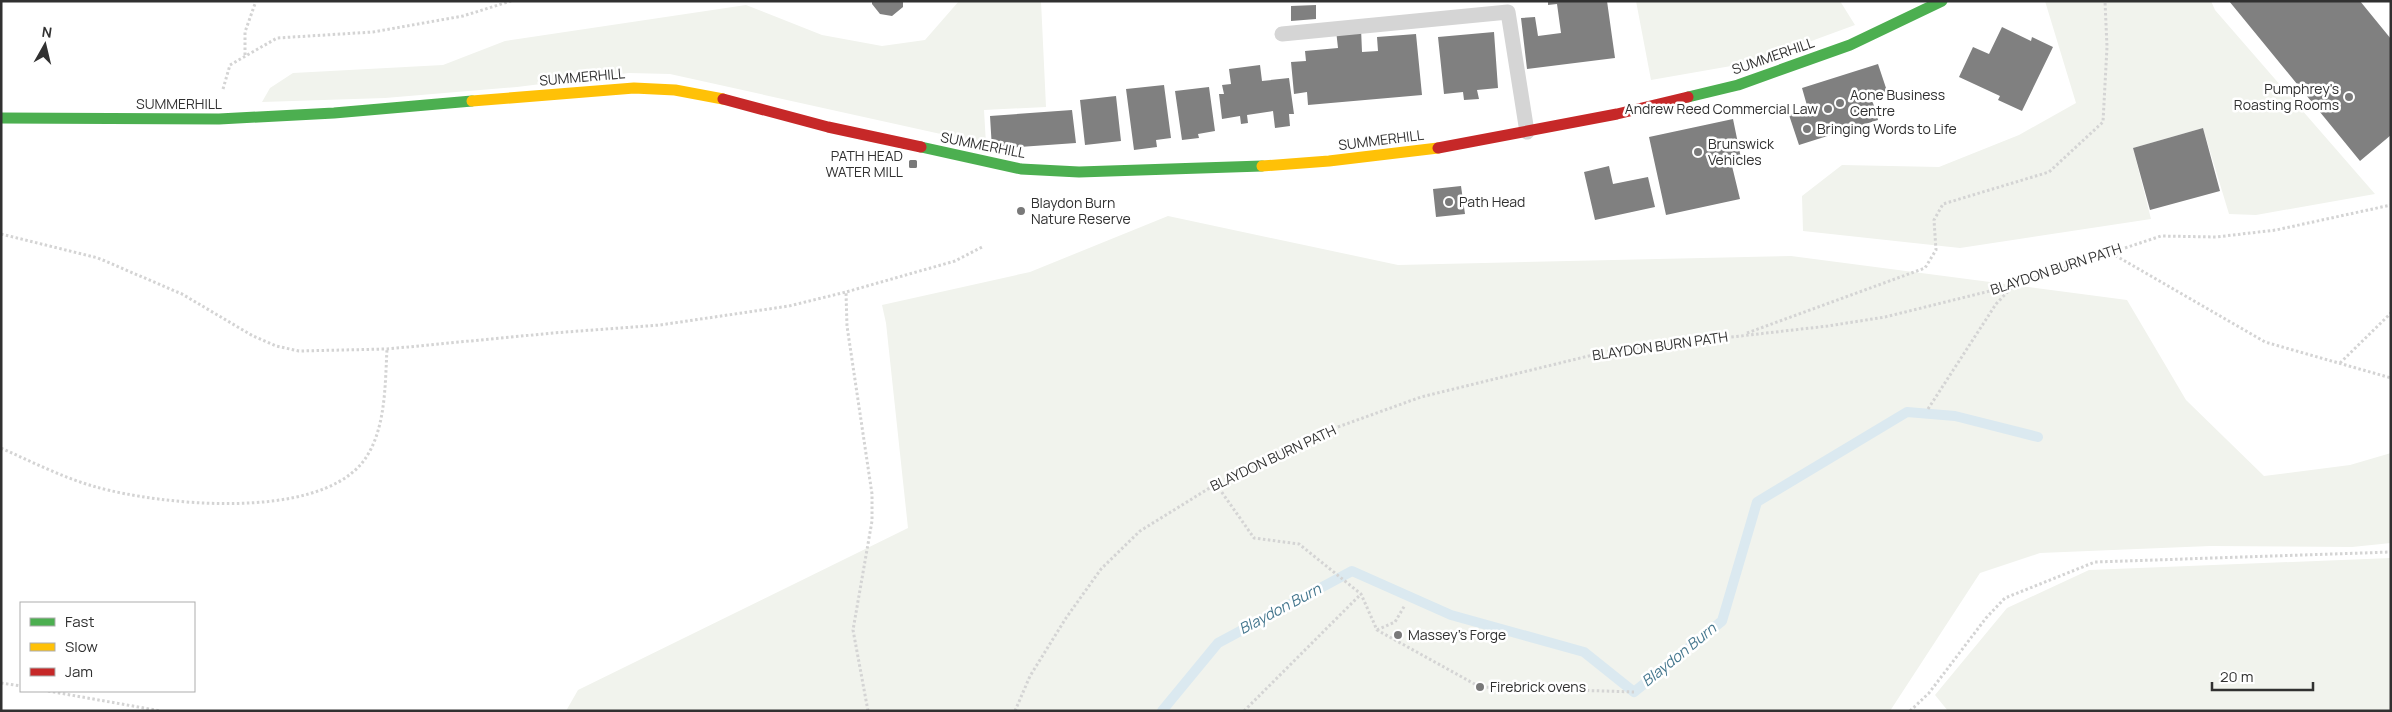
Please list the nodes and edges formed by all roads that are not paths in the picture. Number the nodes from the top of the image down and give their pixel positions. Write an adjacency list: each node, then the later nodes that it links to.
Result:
1 (1942, 1): 4 (street, SUMMERHILL)
2 (1282, 34): 4 (lane)
3 (1, 118): 4 (street, SUMMERHILL)
4 (1528, 132)

